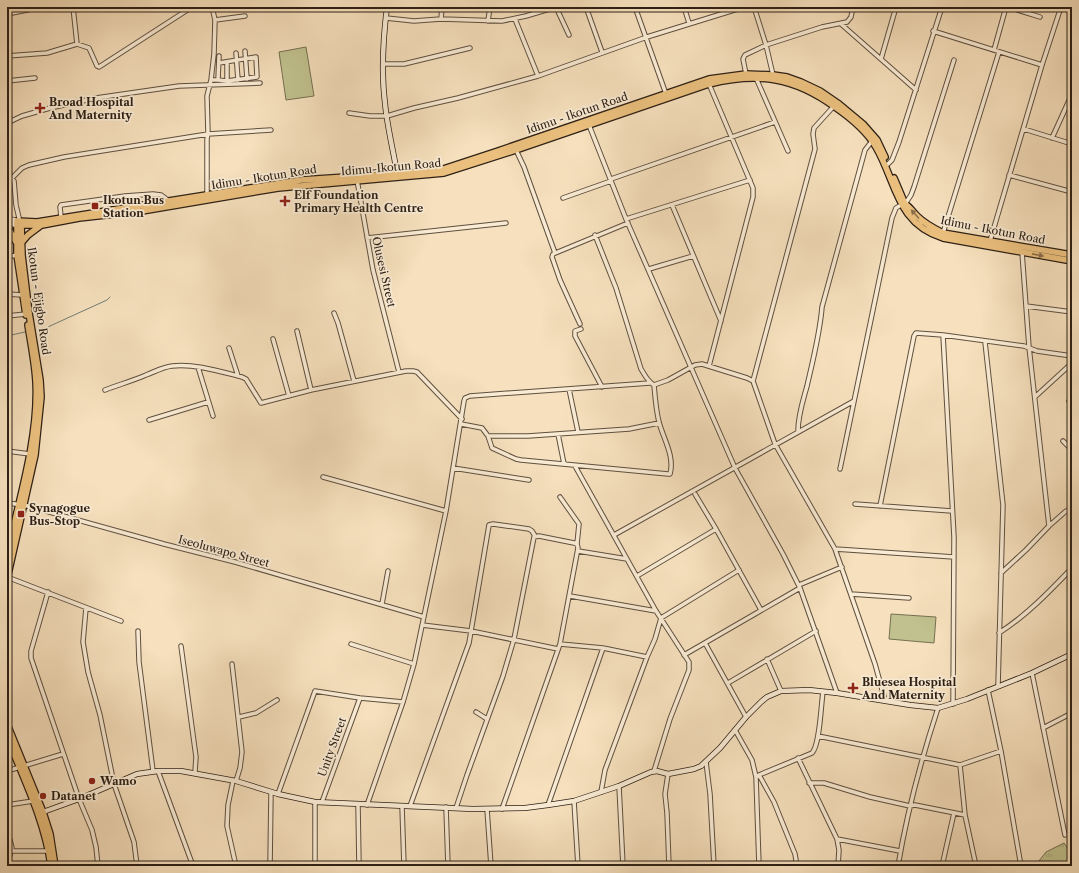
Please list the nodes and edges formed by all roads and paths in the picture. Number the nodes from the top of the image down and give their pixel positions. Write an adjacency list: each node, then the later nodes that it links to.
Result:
1 (42, 7): 19 (street)
2 (73, 7): 32 (street)
3 (192, 7): 32 (street)
4 (212, 7): 25 (street)
5 (387, 7): 22 (street)
6 (442, 7): 23 (street)
7 (490, 7): 26 (street)
8 (556, 7): 24 (street); 30 (street)
9 (586, 7): 37 (street)
10 (635, 7): 31 (street)
11 (684, 7): 27 (street)
12 (744, 7): 27 (street)
13 (754, 7): 33 (street)
14 (853, 7): 28 (street)
15 (896, 7): 43 (street)
16 (942, 7): 29 (street)
17 (1007, 7): 21 (street); 35 (street)
18 (1061, 7): 49 (street)
19 (7, 14)
20 (245, 16): 25 (street)
21 (1040, 17)
22 (386, 18): 23 (street); 48 (street)
23 (441, 19): 26 (street)
24 (514, 19): 26 (street); 52 (street)
25 (215, 20): 56 (street)
26 (488, 21)
27 (689, 23): 31 (street)
28 (841, 24): 33 (street); 43 (street)
29 (933, 32): 35 (street); 64 (street)
30 (569, 35)
31 (647, 37): 37 (street); 65 (street)
32 (77, 44): 40 (street)
33 (766, 46): 50 (street); 51 (street)
34 (470, 48): 48 (street)
35 (994, 50): 38 (street)
36 (245, 51): 42 (street)
37 (602, 52): 52 (street)
38 (999, 52): 49 (street); 105 (street)
39 (236, 53): 44 (street)
40 (7, 56)
41 (219, 56): 47 (street)
42 (246, 59): 44 (street); 55 (street); 55 (street)
43 (881, 59): 64 (street)
44 (236, 60): 46 (street); 58 (street)
45 (954, 60): 95 (street)
46 (227, 62): 47 (street); 60 (street)
47 (219, 63): 57 (street)
48 (383, 64): 69 (street)
49 (1042, 65): 73 (street)
50 (746, 74): 51 (main road, Idimu - Ikotun Road); 65 (main road, Idimu - Ikotun Road)
51 (773, 75): 67 (main road, Idimu - Ikotun Road)
52 (538, 76): 69 (street)
53 (35, 78): 59 (street)
54 (756, 78): 62 (main road, Idimu-Ikotun Road); 67 (main road, Idimu-Ikotun Road); 70 (street)
55 (247, 79): 58 (street)
56 (211, 80): 57 (street); 63 (street)
57 (218, 80): 60 (street)
58 (238, 80): 60 (street)
59 (7, 81)
60 (228, 81)
61 (260, 83): 63 (street)
62 (709, 84): 72 (main road, Idimu-Ikotun Road); 76 (street)
63 (209, 86): 71 (street); 75 (street)
64 (916, 90): 82 (street)
65 (666, 94): 72 (main road, Idimu - Ikotun Road)
66 (1072, 94): 77 (street)
67 (838, 107): 78 (main road, Idimu-Ikotun Road); 82 (main road, Idimu - Ikotun Road); 142 (street)
68 (349, 114): 69 (street)
69 (387, 116): 83 (street)
70 (775, 122): 76 (street); 81 (street)
71 (7, 123)
72 (588, 123): 80 (main road, Idimu-Ikotun Road); 83 (main road, Idimu - Ikotun Road); 88 (street)
73 (1024, 129): 77 (street); 85 (street)
74 (271, 130): 75 (street)
75 (208, 134): 86 (street); 91 (street)
76 (731, 137): 88 (street); 89 (street)
77 (1052, 138): 79 (street)
78 (872, 141): 95 (main road, Idimu-Ikotun Road); 156 (street)
79 (1072, 144)
80 (516, 150): 87 (main road, Idimu-Ikotun Road); 111 (street)
81 (788, 151)
82 (888, 164): 95 (main road, Idimu - Ikotun Road)
83 (397, 173): 87 (main road, Idimu - Ikotun Road)
84 (7, 174): 86 (street)
85 (1008, 175): 90 (street); 108 (street)
86 (12, 178): 100 (street)
87 (357, 178): 92 (main road, Idimu-Ikotun Road); 107 (street, Olusesi Street)
88 (611, 180): 93 (street); 99 (street)
89 (750, 180): 96 (street); 125 (street)
90 (1072, 192)
91 (207, 196): 92 (main road, Idimu - Ikotun Road); 94 (main road, Idimu - Ikotun Road)
92 (219, 196): 103 (main road, Idimu-Ikotun Road)
93 (563, 198)
94 (170, 202): 97 (main road, Idimu - Ikotun Road); 97 (street)
95 (903, 204): 105 (main road, Idimu - Ikotun Road, one-way to 95); 110 (main road, Idimu-Ikotun Road); 150 (street)
96 (672, 205): 99 (street); 114 (street)
97 (61, 217): 100 (main road, Idimu - Ikotun Road)
98 (7, 218): 100 (street)
99 (627, 221): 106 (street); 117 (street)
100 (19, 222): 101 (street); 103 (main road, Idimu-Ikotun Road); 109 (main road, Ikotun - Ejigbo Road)
101 (7, 223)
102 (506, 223): 107 (street)
103 (42, 225): 109 (main road)
104 (7, 226): 109 (main road)
105 (943, 232): 108 (main road, Idimu - Ikotun Road)
106 (595, 236): 111 (street); 143 (street)
107 (367, 238): 139 (street, Olusesi Street)
108 (990, 241): 113 (main road, Idimu - Ikotun Road)
109 (19, 244): 112 (main road, Ikotun - Ejigbo Road); 160 (main road, Ikotun - Ejigbo Road)
110 (1022, 252): 116 (main road, Idimu-Ikotun Road, one-way to 116); 120 (street)
111 (555, 253): 126 (street)
112 (16, 255): 115 (street); 119 (main road, Ikotun - Ejigbo Road)
113 (1072, 255)
114 (693, 256): 117 (street); 125 (street)
115 (7, 257)
116 (1072, 261)
117 (649, 269): 138 (street)
118 (7, 294): 119 (street)
119 (22, 295): 123 (main road, Ikotun - Ejigbo Road)
120 (1026, 306): 121 (street); 132 (street)
121 (1072, 312)
122 (334, 313): 141 (street)
123 (26, 314): 124 (street); 160 (main road, Ikotun - Ejigbo Road)
124 (7, 316)
125 (721, 321): 136 (street)
126 (580, 324)
127 (581, 329): 144 (street)
128 (297, 331): 147 (street)
129 (943, 336): 131 (street); 178 (street); 180 (street)
130 (273, 339): 148 (street)
131 (985, 342): 132 (street); 197 (street)
132 (1029, 347): 134 (street); 149 (street)
133 (229, 348): 140 (street)
134 (1072, 356)
135 (1072, 363): 149 (street)
136 (709, 366): 138 (street); 142 (street)
137 (198, 367): 140 (street); 146 (street); 151 (street)
138 (691, 367): 143 (street); 169 (street)
139 (399, 372): 141 (street); 154 (street)
140 (238, 376): 148 (street)
141 (354, 381): 147 (street)
142 (753, 381): 162 (street)
143 (652, 384): 144 (street); 155 (street)
144 (602, 387): 145 (street)
145 (569, 389): 154 (street); 157 (street)
146 (105, 390)
147 (310, 390): 148 (street)
148 (289, 396)
149 (1036, 396): 182 (street)
150 (854, 401): 156 (street); 170 (street)
151 (208, 402): 152 (street); 153 (street)
152 (213, 416)
153 (149, 420)
154 (461, 421): 159 (street); 168 (street)
155 (659, 423): 157 (street); 167 (street)
156 (798, 431): 162 (street)
157 (578, 432): 158 (street)
158 (558, 434): 159 (street); 166 (street)
159 (488, 436): 166 (street)
160 (35, 441): 165 (main road, Ikotun - Ejigbo Road); 176 (main road, Ikotun - Ejigbo Road)
161 (1062, 441): 163 (street)
162 (775, 444): 169 (street); 188 (street)
163 (1072, 450)
164 (7, 451): 165 (street)
165 (30, 454): 176 (main road, Ikotun - Ejigbo Road)
166 (564, 464): 167 (street)
167 (575, 466): 185 (street)
168 (452, 468): 172 (street); 179 (street)
169 (735, 468): 185 (street); 200 (street)
170 (840, 469)
171 (323, 477): 179 (street)
172 (529, 480)
173 (695, 494): 183 (street)
174 (560, 497): 187 (street)
175 (7, 503): 176 (street, Iseoluwapo Street)
176 (21, 504): 184 (main road, Ikotun - Ejigbo Road); 199 (main road, Ikotun - Ejigbo Road); 205 (street, Iseoluwapo Street)
177 (855, 504): 178 (street)
178 (880, 506): 180 (street)
179 (446, 511): 209 (street)
180 (952, 511): 191 (street)
181 (1072, 511): 182 (street)
182 (1049, 526): 197 (street)
183 (716, 529): 195 (street); 198 (street)
184 (9, 534): 190 (main road, Ikotun - Ejigbo Road)
185 (614, 535): 192 (street)
186 (536, 536): 187 (street); 215 (street); 217 (street)
187 (577, 544): 189 (street)
188 (834, 550): 191 (street); 193 (street)
189 (578, 551): 192 (street); 203 (street)
190 (7, 554)
191 (954, 557): 243 (street)
192 (627, 560): 198 (street)
193 (842, 567): 200 (street); 202 (street)
194 (1072, 568): 216 (street)
195 (739, 570): 207 (street); 210 (street)
196 (388, 571): 205 (street)
197 (1001, 573): 216 (street)
198 (637, 576): 208 (street)
199 (7, 578): 201 (street)
200 (799, 587): 207 (street); 214 (street)
201 (48, 592): 206 (street); 256 (street)
202 (851, 594): 204 (street); 241 (street)
203 (570, 596): 208 (street); 220 (street)
204 (909, 598)
205 (382, 604): 209 (street, Iseoluwapo Street)
206 (86, 608): 211 (street); 270 (street)
207 (761, 610): 218 (street)
208 (656, 611): 210 (street)
209 (424, 617): 212 (street)
210 (660, 618): 224 (street); 226 (street)
211 (121, 620)
212 (422, 625): 215 (street); 231 (street)
213 (138, 631): 263 (street)
214 (816, 631): 229 (street); 238 (street)
215 (471, 632): 217 (street); 285 (street)
216 (999, 632): 234 (street)
217 (514, 639): 223 (street); 249 (street)
218 (705, 643): 226 (street); 233 (street)
219 (351, 644): 231 (street)
220 (560, 644): 222 (street); 223 (street)
221 (181, 646): 265 (street)
222 (603, 648): 228 (street); 283 (street)
223 (558, 649): 290 (street)
224 (649, 652): 227 (street); 228 (street)
225 (1072, 654): 232 (street)
226 (684, 655): 264 (street)
227 (653, 656)
228 (647, 657): 273 (street)
229 (767, 659): 233 (street); 236 (street)
230 (232, 664): 248 (street)
231 (414, 664): 242 (street)
232 (1032, 673): 234 (street); 251 (street)
233 (728, 683): 247 (street)
234 (998, 686): 235 (street)
235 (988, 690): 243 (street); 255 (street)
236 (781, 691): 237 (street); 247 (street)
237 (823, 692): 238 (street); 253 (street)
238 (837, 693): 241 (street)
239 (360, 698): 242 (street); 274 (street); 279 (street, Unity Street)
240 (277, 700): 248 (street)
241 (885, 700): 244 (street)
242 (403, 702): 282 (street)
243 (953, 704): 244 (street)
244 (938, 708): 257 (street)
245 (476, 712): 249 (street)
246 (1072, 713): 251 (street)
247 (746, 717): 252 (street)
248 (239, 718): 268 (street)
249 (487, 719): 288 (street)
250 (7, 724): 261 (main road)
251 (1043, 728): 294 (street)
252 (735, 730): 259 (street); 267 (street)
253 (818, 736): 257 (street); 258 (street)
254 (7, 737): 261 (main road)
255 (1001, 751): 260 (street); 324 (street)
256 (63, 754): 261 (street); 275 (street)
257 (922, 757): 260 (street); 286 (street)
258 (798, 758): 267 (street); 269 (street)
259 (706, 762): 266 (street); 317 (street)
260 (960, 765): 293 (street)
261 (22, 766): 262 (street); 276 (main road); 291 (main road)
262 (7, 771)
263 (156, 771): 265 (street); 270 (street); 306 (street)
264 (654, 771): 266 (street); 271 (street)
265 (195, 772): 268 (street)
266 (668, 774): 316 (street)
267 (757, 776): 318 (street); 319 (street)
268 (235, 781): 272 (street); 307 (street)
269 (809, 783): 286 (street); 296 (street)
270 (114, 784): 275 (street); 305 (street)
271 (618, 786): 273 (street); 315 (street)
272 (271, 792): 274 (street); 308 (street)
273 (601, 792): 277 (street)
274 (278, 794): 278 (street)
275 (79, 799): 291 (street); 304 (street)
276 (33, 801): 280 (street); 298 (main road)
277 (574, 801): 283 (street); 301 (street)
278 (315, 802): 279 (street); 309 (street)
279 (322, 802): 281 (street)
280 (7, 805)
281 (358, 805): 282 (street); 310 (street)
282 (367, 805): 284 (street)
283 (548, 805): 290 (street)
284 (402, 806): 285 (street); 311 (street)
285 (410, 806): 287 (street)
286 (910, 806): 292 (street); 299 (street)
287 (446, 807): 288 (street); 312 (street)
288 (456, 808): 289 (street)
289 (487, 809): 290 (street); 313 (street)
290 (502, 809)
291 (43, 812): 303 (main road)
292 (952, 812): 293 (street); 322 (street)
293 (965, 815): 323 (street)
294 (1065, 835)
295 (7, 838): 297 (street)
296 (837, 839): 299 (street); 320 (street)
297 (11, 851): 298 (street); 300 (street)
298 (49, 851): 302 (main road)
299 (900, 851): 321 (street)
300 (7, 865)
301 (578, 865): 314 (street)
302 (51, 866)
303 (55, 866)
304 (98, 866)
305 (137, 866)
306 (193, 866)
307 (236, 866)
308 (270, 866)
309 (315, 866)
310 (359, 866)
311 (404, 866)
312 (448, 866)
313 (491, 866)
314 (557, 866)
315 (623, 866)
316 (669, 866)
317 (714, 866)
318 (759, 866)
319 (797, 866)
320 (838, 866)
321 (898, 866)
322 (942, 866)
323 (976, 866)
324 (1020, 866)

